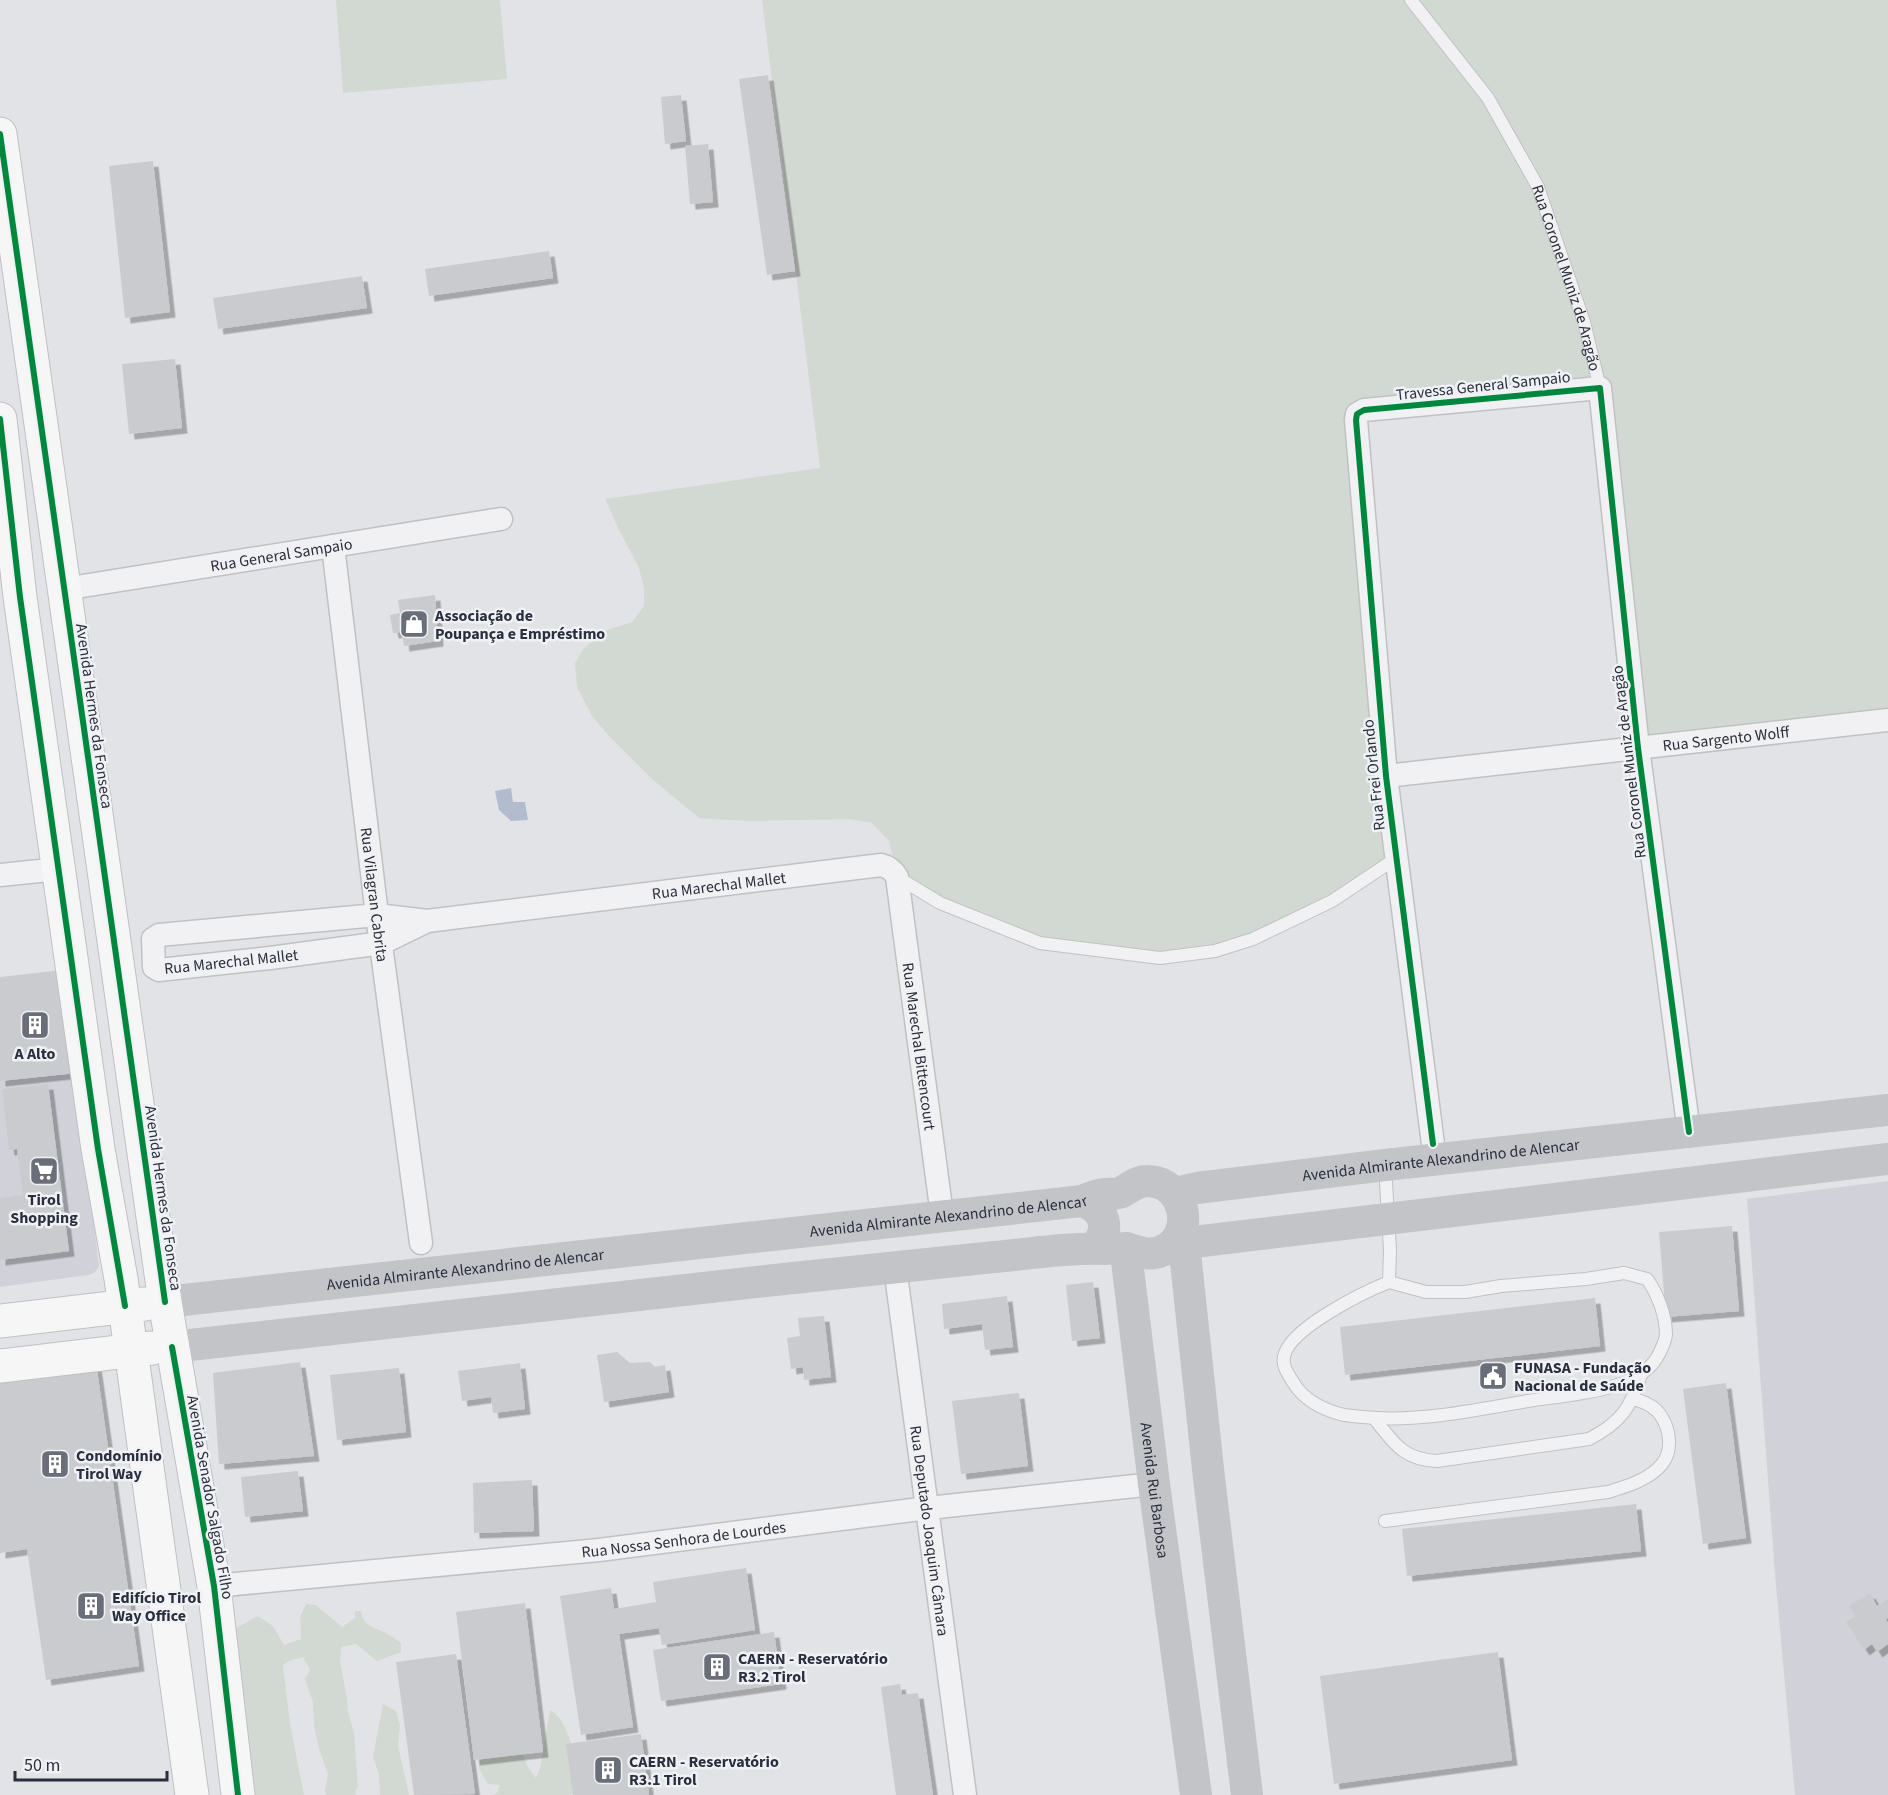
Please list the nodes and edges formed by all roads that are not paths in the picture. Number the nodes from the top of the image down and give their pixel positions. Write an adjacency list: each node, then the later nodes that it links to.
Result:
1 (1411, 0): 3 (lane, Rua Coronel Muniz de Aragão)
2 (0, 134): 8 (main road, Avenida Hermes da Fonseca)
3 (1600, 388): 4 (street, Travessa General Sampaio); 10 (street, Rua Coronel Muniz de Aragão)
4 (1367, 410): 11 (street, Rua Frei Orlando)
5 (0, 419): 13 (main road)
6 (501, 519): 7 (street, Rua General Sampaio)
7 (333, 546): 8 (street, Rua General Sampaio); 16 (street, Rua Vilagran Cabrita)
8 (64, 589): 38 (main road, Avenida Hermes da Fonseca)
9 (1888, 720): 10 (street, Rua Sargento Wolff)
10 (1638, 747): 11 (street, Rua Sargento Wolff); 20 (street, Rua Coronel Muniz de Aragão)
11 (1386, 776): 12 (street, Rua Frei Orlando)
12 (1395, 859): 15 (lane); 22 (street, Rua Frei Orlando)
13 (59, 869): 14 (street); 39 (main road)
14 (0, 875)
15 (897, 878): 17 (street, Rua Marechal Mallet); 29 (street, Rua Marechal Bittencourt)
16 (377, 915): 17 (street, Rua Marechal Mallet); 18 (street, Rua Vilagran Cabrita); 18 (street, Rua Marechal Mallet)
17 (427, 921): 18 (street, Rua Marechal Mallet)
18 (382, 942): 32 (street, Rua Vilagran Cabrita)
19 (1888, 1110): 20 (main road, Avenida Almirante Alexandrino de Alencar)
20 (1689, 1132): 21 (main road, Avenida Almirante Alexandrino de Alencar)
21 (1635, 1138): 24 (main road, Avenida Almirante Alexandrino de Alencar); 25 (main road)
22 (1433, 1144)
23 (1888, 1159): 25 (main road)
24 (1385, 1165): 26 (main road, Avenida Almirante Alexandrino de Alencar); 30 (lane)
25 (1637, 1188): 30 (main road)
26 (1175, 1193): 27 (main road, Avenida Almirante Alexandrino de Alencar); 31 (main road)
27 (1119, 1194): 28 (main road, Avenida Almirante Alexandrino de Alencar); 33 (main road, Avenida Rui Barbosa)
28 (1082, 1201): 29 (main road, Avenida Almirante Alexandrino de Alencar); 34 (main road)
29 (942, 1215): 38 (main road, Avenida Almirante Alexandrino de Alencar)
30 (1387, 1218): 31 (main road); 36 (lane)
31 (1178, 1238): 33 (main road); 55 (main road)
32 (421, 1243)
33 (1127, 1248): 34 (main road); 37 (main road, Avenida Rui Barbosa)
34 (1083, 1249): 35 (main road); 37 (main road)
35 (895, 1267): 41 (main road); 48 (street, Rua Deputado Joaquim Câmara)
36 (1389, 1282): 44 (lane); 46 (lane)
37 (1130, 1287): 47 (main road, Avenida Rui Barbosa)
38 (165, 1302): 39 (main road, Avenida Almirante Alexandrino de Alencar); 41 (main road, Avenida Hermes da Fonseca)
39 (125, 1306): 40 (main road, Avenida Almirante Alexandrino de Alencar); 42 (main road)
40 (0, 1321)
41 (172, 1347): 42 (main road); 50 (main road, Avenida Senador Salgado Filho)
42 (131, 1350): 43 (main road); 51 (main road)
43 (0, 1366)
44 (1642, 1372): 45 (lane); 46 (lane)
45 (1634, 1399): 46 (lane); 49 (lane)
46 (1374, 1418)
47 (1154, 1484): 48 (street, Rua Nossa Senhora de Lourdes); 54 (main road, Avenida Rui Barbosa)
48 (928, 1508): 50 (street, Rua Nossa Senhora de Lourdes); 53 (street, Rua Deputado Joaquim Câmara)
49 (1385, 1521)
50 (214, 1586): 52 (main road, Avenida Senador Salgado Filho)
51 (192, 1795)
52 (238, 1795)
53 (965, 1795)
54 (1196, 1795)
55 (1247, 1795)

